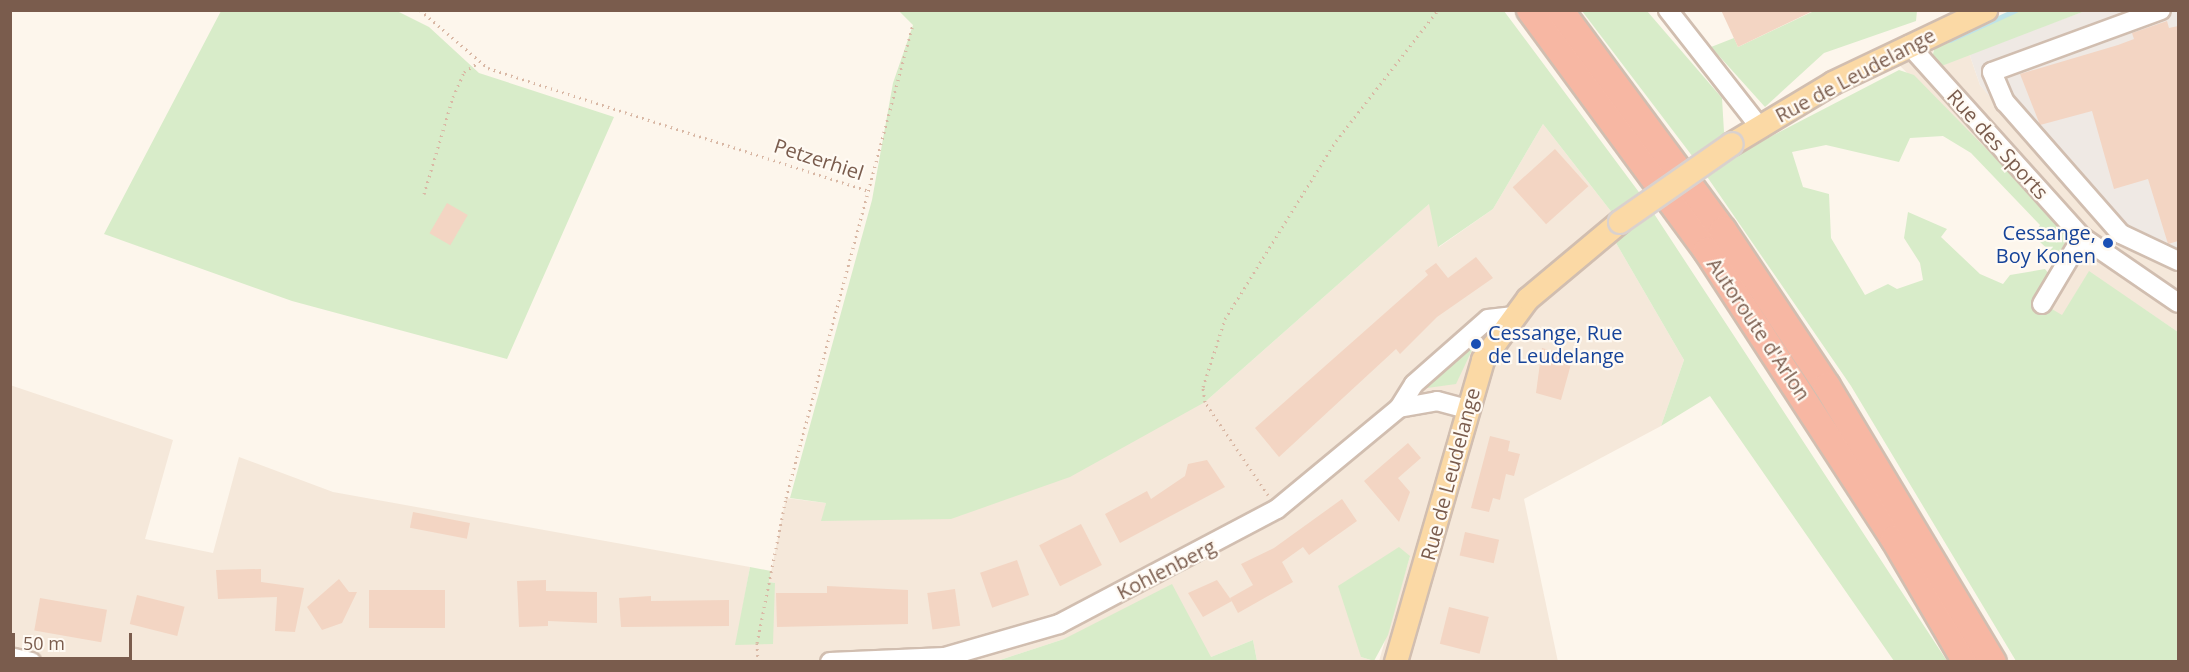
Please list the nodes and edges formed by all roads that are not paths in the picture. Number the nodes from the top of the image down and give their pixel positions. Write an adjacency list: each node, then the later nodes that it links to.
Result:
1 (1530, 10): 20 (highway, Autoroute d'Arlon)
2 (1560, 10): 21 (highway, Autoroute d'Arlon)
3 (1668, 10): 7 (street, Rue de Leudelange)
4 (1986, 10): 6 (main road, Rue de Leudelange)
5 (2161, 10): 9 (street)
6 (1910, 45): 7 (main road, Rue de Leudelange); 8 (street, Rue des Sports)
7 (1758, 126): 12 (main road, Rue de Leudelange, bridge)
8 (2082, 237): 10 (street, Rue des Sports); 11 (street)
9 (2178, 261)
10 (2178, 303)
11 (2042, 304)
12 (1512, 316): 13 (street); 14 (main road, Rue de Leudelange)
13 (1399, 408): 14 (street, Kohlenberg); 16 (street, Kohlenberg)
14 (1466, 409): 19 (main road, Rue de Leudelange)
15 (10, 657): 17 (street)
16 (944, 659): 18 (street, Kohlenberg)
17 (31, 662)
18 (830, 662)
19 (1396, 662)
20 (1966, 662)
21 (1994, 662)

